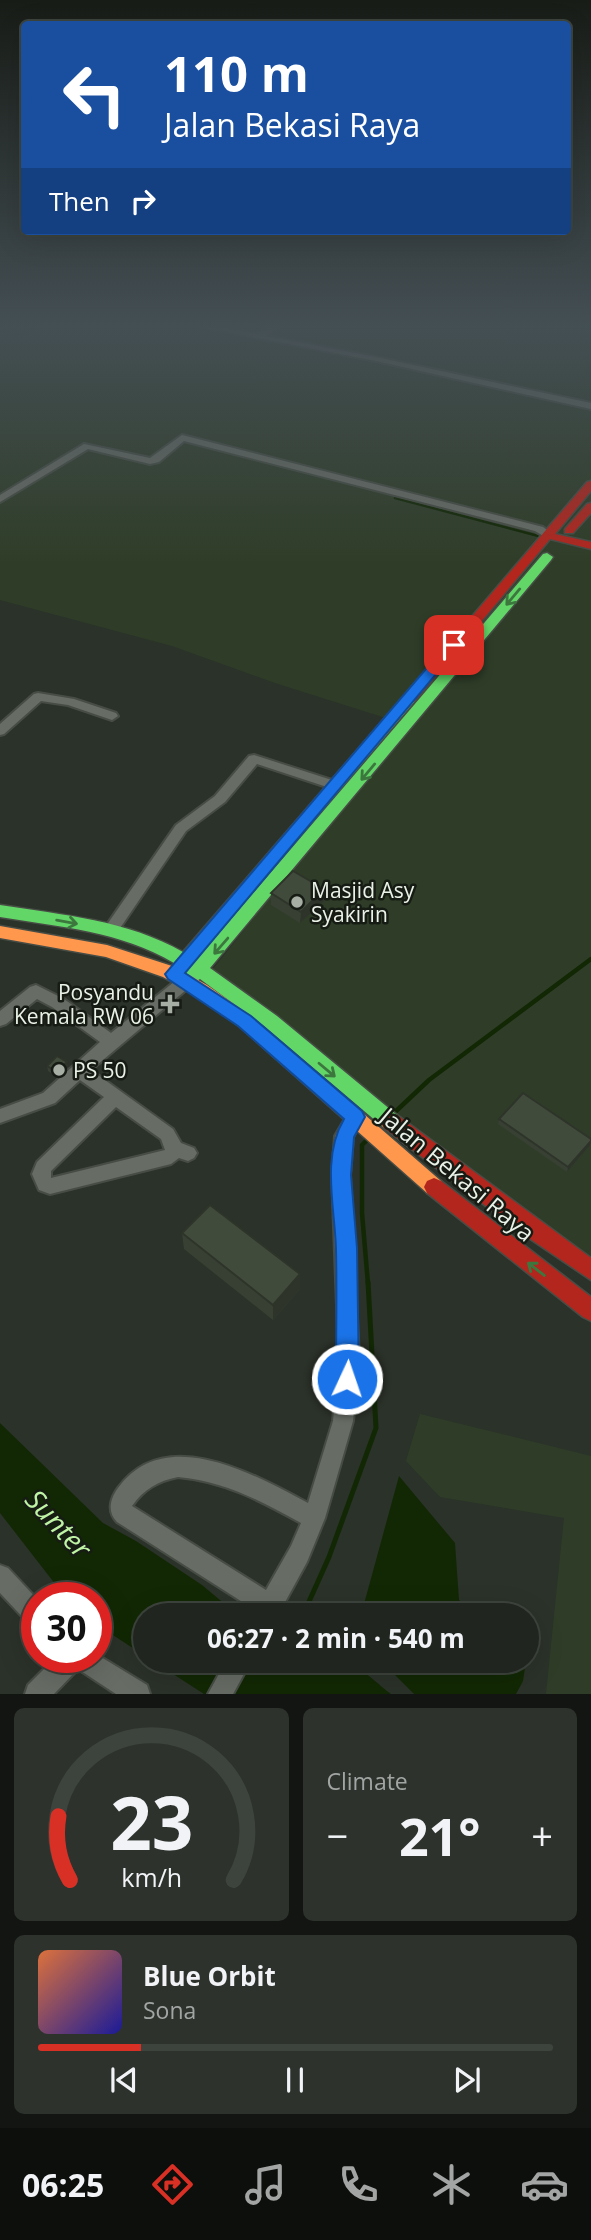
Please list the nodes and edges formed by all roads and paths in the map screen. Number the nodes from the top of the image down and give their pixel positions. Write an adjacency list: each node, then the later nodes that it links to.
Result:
1 (591, 484): 4 (street)
2 (0, 499): 4 (street)
3 (591, 506): 4 (street)
4 (554, 536): 5 (street); 6 (street); 9 (street); 13 (street, one-way to 13)
5 (591, 537)
6 (591, 546)
7 (112, 716): 8 (street)
8 (0, 731)
9 (333, 785): 11 (street); 13 (street)
10 (0, 911): 11 (street, Jalan Bekasi Raya, one-way to 11)
11 (111, 930): 13 (street, Jalan Bekasi Raya)
12 (0, 932): 13 (street, Jalan Bekasi Raya)
13 (183, 975): 15 (street); 19 (street, Jalan Bekasi Raya)
14 (0, 1020): 15 (street)
15 (111, 1042): 16 (street)
16 (79, 1070): 17 (street); 18 (street)
17 (116, 1096): 17 (street)
18 (0, 1115)
19 (362, 1115): 20 (street, Jalan Bekasi Raya); 21 (street, Jalan Bekasi Raya, one-way to 19); 22 (street)
20 (591, 1270)
21 (591, 1310)
22 (314, 1518): 25 (street); 26 (street)
23 (0, 1576): 24 (street)
24 (21, 1599)
25 (256, 1603)
26 (272, 1603)
27 (57, 1673): 30 (street)
28 (105, 1673): 31 (street)
29 (232, 1673): 32 (street)
30 (37, 1694)
31 (138, 1694)
32 (220, 1694)

